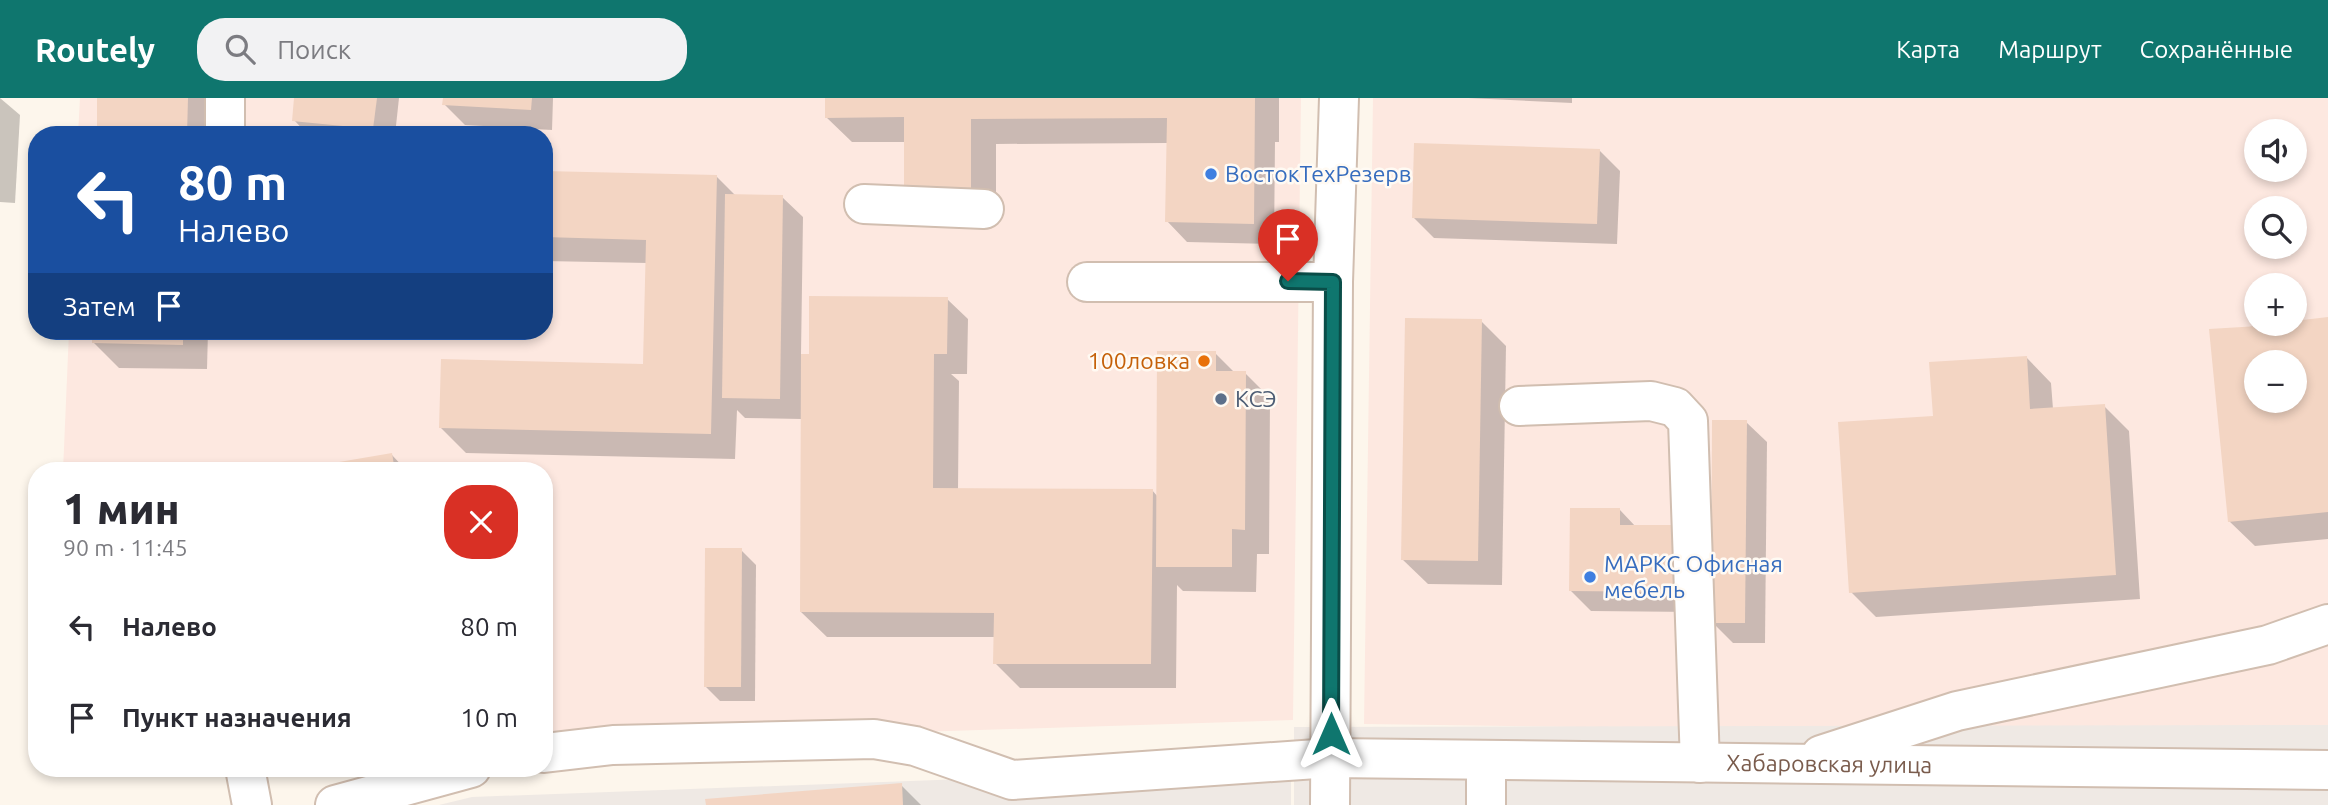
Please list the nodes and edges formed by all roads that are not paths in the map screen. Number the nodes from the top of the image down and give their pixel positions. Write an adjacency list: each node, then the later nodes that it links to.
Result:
1 (225, 98): 3 (street)
2 (1339, 98): 7 (street)
3 (225, 126)
4 (864, 204): 5 (street)
5 (984, 209)
6 (1087, 282): 7 (street)
7 (1333, 282): 11 (street)
8 (1519, 406): 13 (street)
9 (2328, 624): 14 (street)
10 (553, 752): 18 (street)
11 (1331, 758): 12 (street, Хабаровская улица); 18 (street, Хабаровская улица); 21 (street)
12 (1486, 761): 13 (street, Хабаровская улица); 22 (street)
13 (1700, 764): 14 (street, Хабаровская улица)
14 (1789, 765): 15 (street, Хабаровская улица)
15 (2328, 770)
16 (247, 777): 19 (street)
17 (438, 777): 20 (street)
18 (1010, 793)
19 (252, 805)
20 (335, 805)
21 (1330, 805)
22 (1486, 805)

